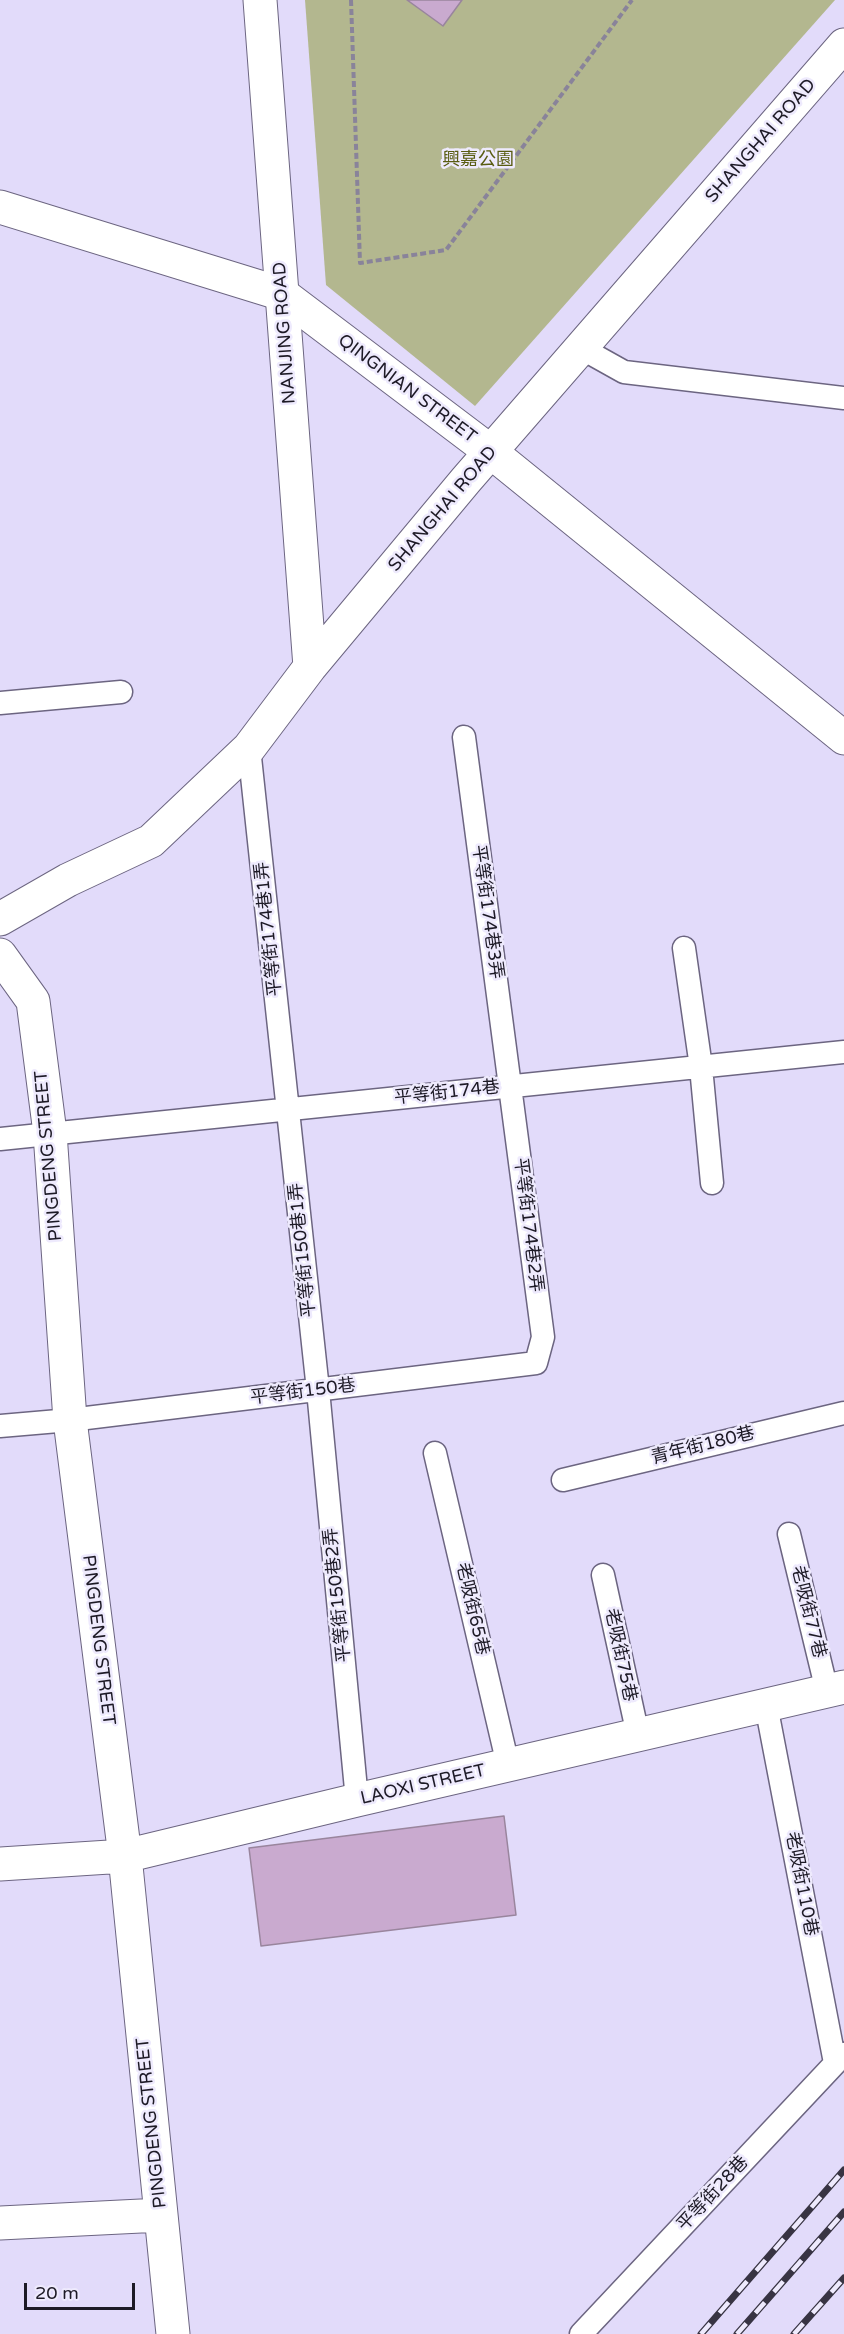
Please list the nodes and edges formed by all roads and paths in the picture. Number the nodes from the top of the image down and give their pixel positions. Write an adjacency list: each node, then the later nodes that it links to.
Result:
1 (260, 0): 6 (street, NANJING ROAD)
2 (351, 0): 3 (path)
3 (632, 0)
4 (844, 45): 7 (street, SHANGHAI ROAD)
5 (0, 207): 6 (street, QINGNIAN STREET)
6 (282, 294): 9 (street, QINGNIAN STREET); 10 (street, NANJING ROAD)
7 (581, 348): 8 (lane); 9 (street, SHANGHAI ROAD)
8 (844, 398)
9 (491, 452): 10 (street, SHANGHAI ROAD); 14 (street, QINGNIAN STREET)
10 (310, 667): 15 (street, SHANGHAI ROAD)
11 (121, 692): 12 (lane)
12 (0, 703)
13 (464, 737): 21 (lane, 平等街174巷3弄)
14 (844, 738)
15 (249, 748): 16 (street, SHANGHAI ROAD); 22 (lane, 平等街174巷1弄)
16 (0, 919)
17 (684, 948): 20 (lane)
18 (0, 955): 23 (street, PINGDENG STREET)
19 (844, 1052): 20 (lane, 平等街174巷)
20 (701, 1067): 21 (lane, 平等街174巷); 25 (lane)
21 (510, 1086): 22 (lane, 平等街174巷); 26 (lane, 平等街174巷2弄)
22 (288, 1109): 23 (lane, 平等街174巷); 27 (lane, 平等街150巷1弄)
23 (50, 1133): 24 (lane, 平等街174巷); 29 (street, PINGDENG STREET)
24 (0, 1139)
25 (712, 1183)
26 (536, 1364): 27 (lane, 平等街150巷)
27 (318, 1390): 29 (lane, 平等街150巷); 39 (lane, 平等街150巷2弄)
28 (844, 1413): 32 (lane, 青年街180巷)
29 (70, 1420): 30 (lane, 平等街150巷); 40 (street, PINGDENG STREET)
30 (0, 1426)
31 (435, 1453): 38 (lane, 老吸街65巷)
32 (563, 1480)
33 (789, 1534): 35 (lane, 老吸街77巷)
34 (603, 1575): 37 (lane, 老吸街75巷)
35 (835, 1689): 36 (street, LAOXI STREET)
36 (766, 1705): 37 (street, LAOXI STREET); 42 (lane, 老吸街110巷)
37 (638, 1735): 38 (street, LAOXI STREET)
38 (508, 1765): 39 (street, LAOXI STREET)
39 (357, 1800): 40 (street, LAOXI STREET)
40 (125, 1856): 41 (street, LAOXI STREET); 43 (street, PINGDENG STREET)
41 (0, 1864)
42 (840, 2059): 46 (lane, 平等街28巷)
43 (161, 2215): 44 (street); 45 (street, PINGDENG STREET)
44 (0, 2223)
45 (173, 2334)
46 (581, 2334)

